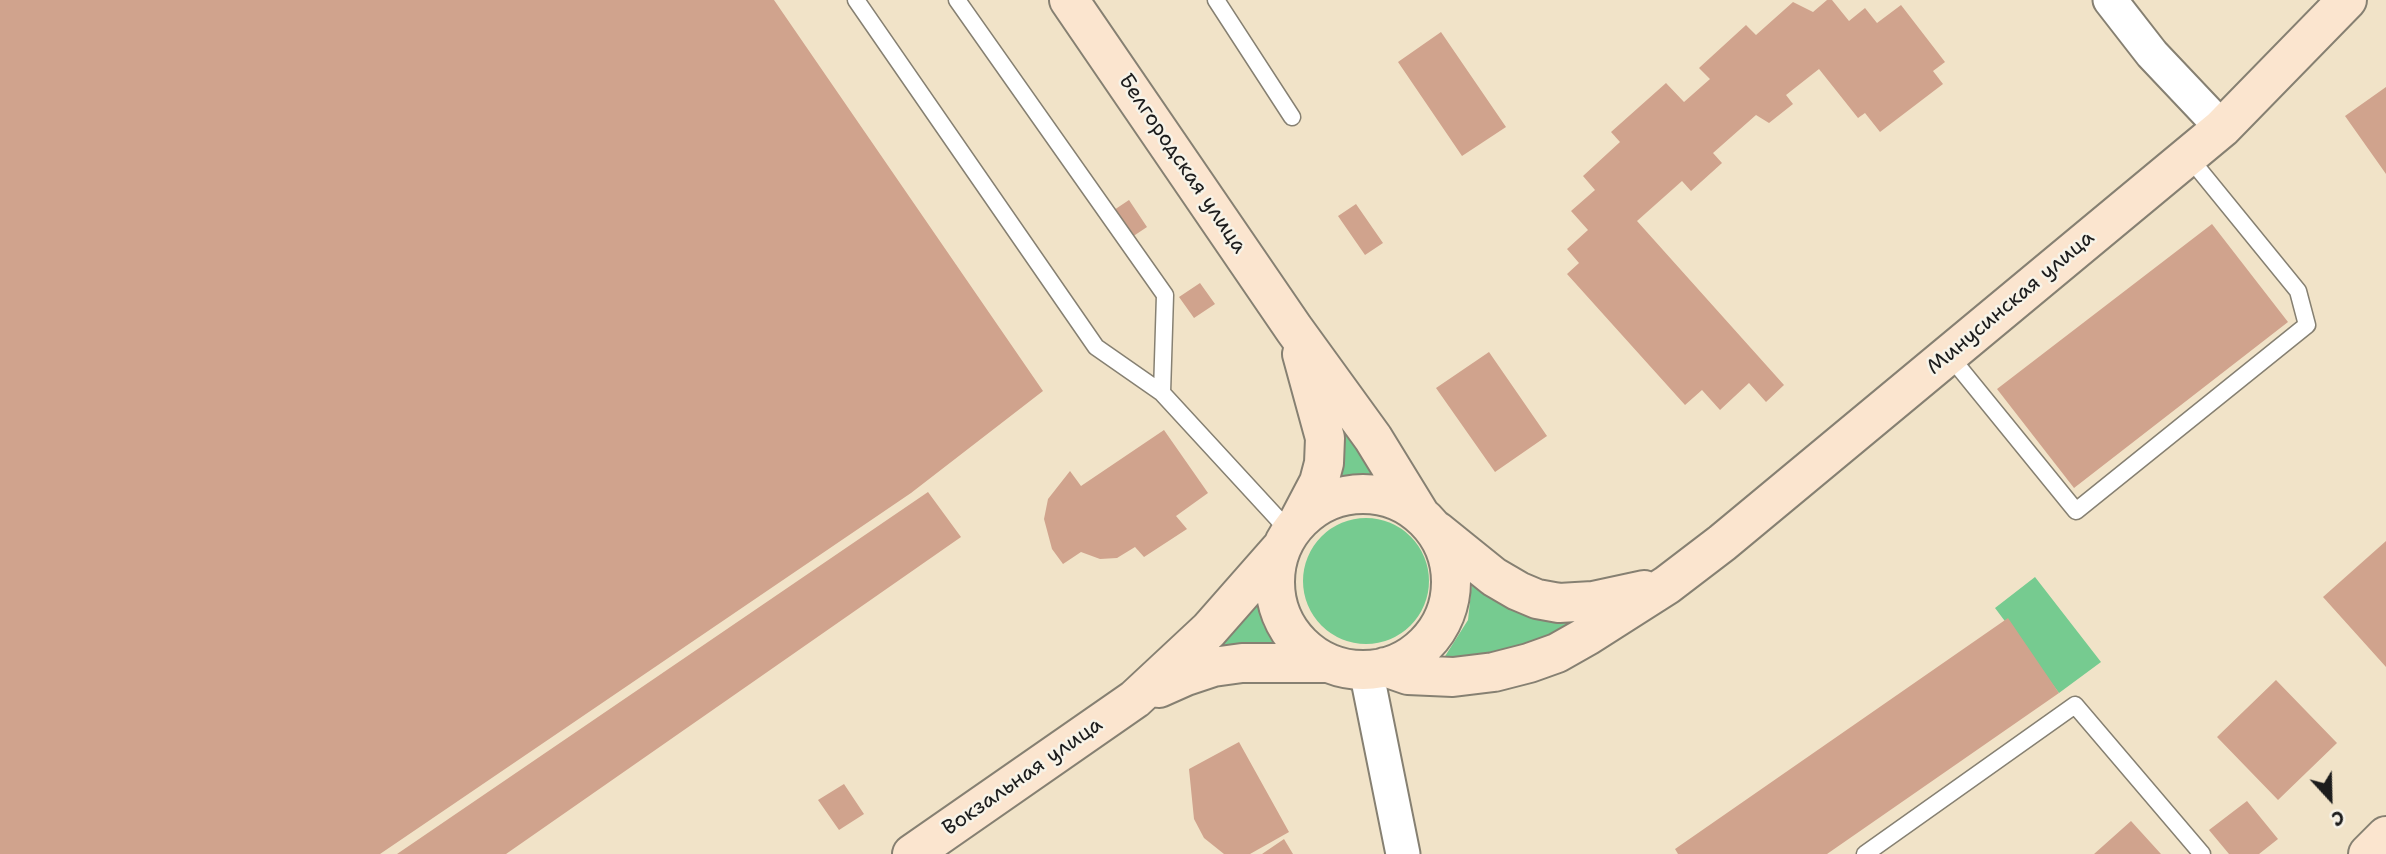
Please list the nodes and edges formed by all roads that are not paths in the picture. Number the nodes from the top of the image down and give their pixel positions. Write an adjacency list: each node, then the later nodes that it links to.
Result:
1 (856, 0): 12 (lane)
2 (957, 0): 12 (lane)
3 (1216, 0): 7 (lane)
4 (2110, 0): 8 (street)
5 (2347, 2): 8 (main road, Минусинская улица)
6 (1079, 7): 10 (main road, Белгородская улица)
7 (1292, 117)
8 (2222, 128): 9 (main road, Минусинская улица)
9 (2188, 156): 11 (main road, Минусинская улица); 11 (lane)
10 (1294, 329): 13 (main road, Белгородская улица); 14 (main road, Белгородская улица)
11 (1948, 355): 15 (main road, Минусинская улица)
12 (1162, 393): 14 (lane)
13 (1426, 520): 14 (main road); 15 (main road, Минусинская улица); 17 (main road)
14 (1291, 533): 16 (main road); 18 (main road, Вокзальная улица)
15 (1667, 585): 17 (main road, Минусинская улица)
16 (1328, 663): 17 (main road); 18 (main road, Вокзальная улица)
17 (1376, 668): 21 (street)
18 (1135, 699): 20 (main road, Вокзальная улица)
19 (2386, 836): 24 (main road)
20 (912, 854)
21 (1403, 854)
22 (1865, 854): 23 (lane)
23 (2202, 854)
24 (2368, 854)

